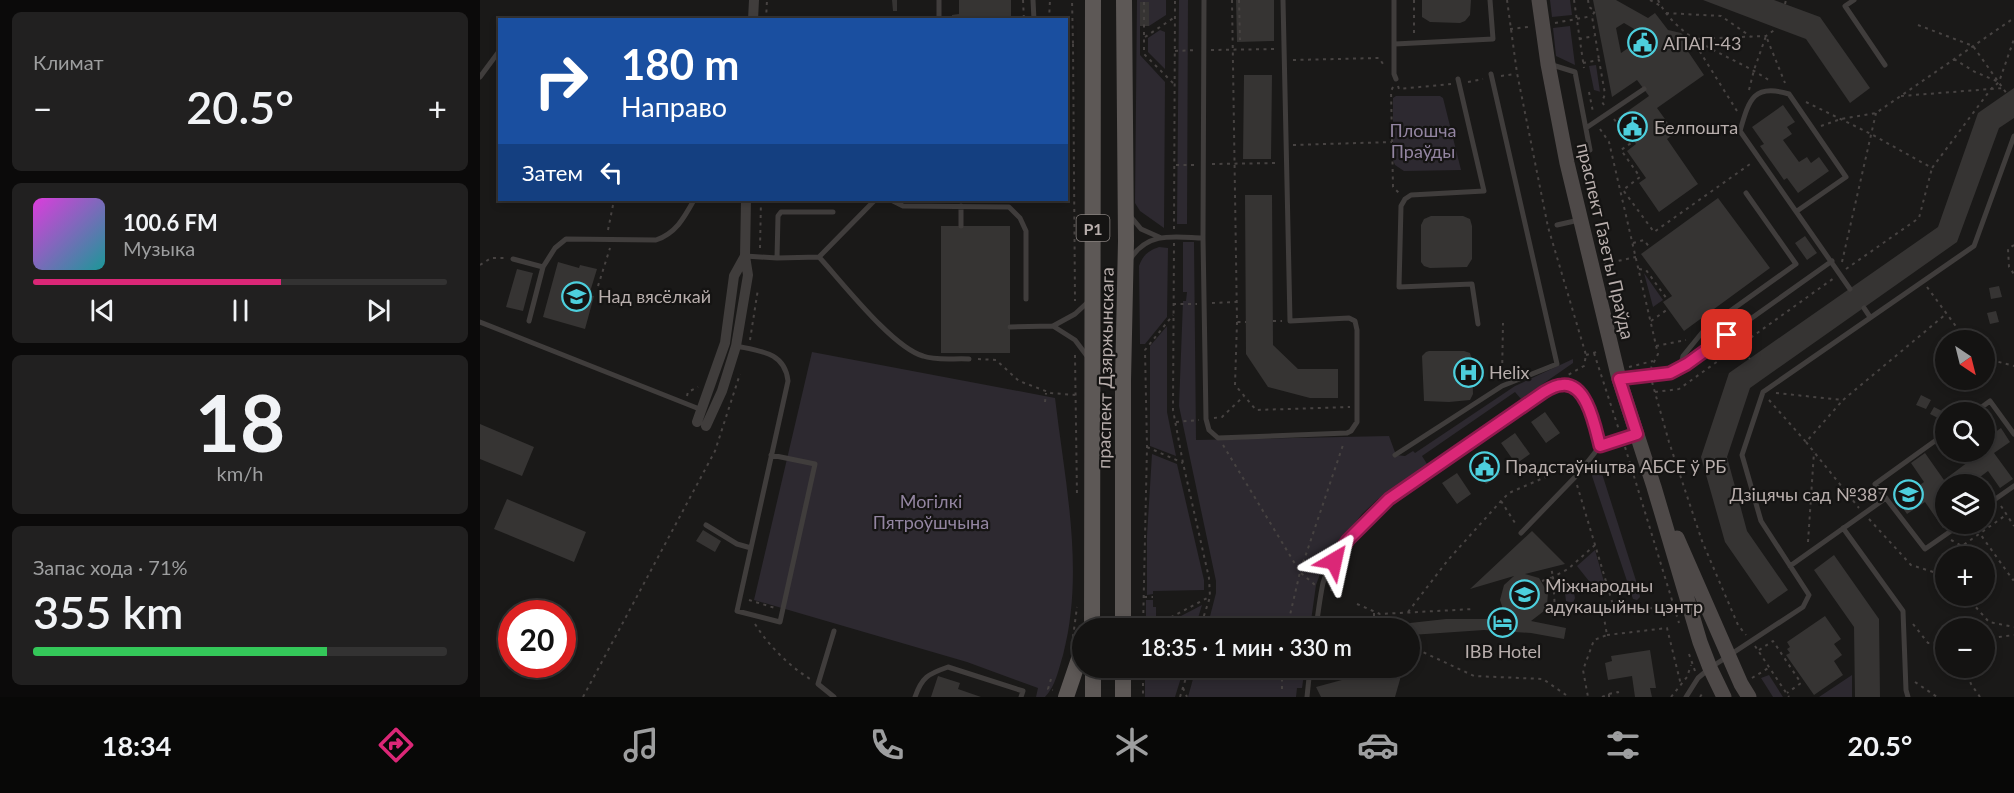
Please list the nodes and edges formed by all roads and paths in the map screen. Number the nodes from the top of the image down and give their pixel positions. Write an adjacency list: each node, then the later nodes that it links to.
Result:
1 (754, 0): 34 (street)
2 (767, 0): 35 (path)
3 (939, 0): 36 (lane)
4 (1023, 0): 37 (path)
5 (1033, 0): 38 (lane)
6 (1050, 0): 39 (path)
7 (1072, 0): 54 (path)
8 (1093, 0): 141 (main road, праспект Дзяржынскага / Р1)
9 (1124, 0): 104 (main road, праспект Дзяржынскага / Р1)
10 (1175, 0): 33 (path)
11 (1204, 0): 59 (lane)
12 (1232, 0): 57 (path)
13 (1239, 0): 51 (path)
14 (1283, 0): 58 (lane)
15 (1394, 0): 55 (lane)
16 (1414, 0): 52 (path)
17 (1490, 0): 52 (lane)
18 (1507, 0): 173 (path)
19 (1539, 0): 65 (street, праспект Газеты Праўда)
20 (1574, 0): 48 (path)
21 (1588, 0): 32 (path)
22 (1650, 0): 29 (path)
23 (1658, 0): 29 (path)
24 (1786, 0): 28 (path)
25 (1840, 0): 30 (lane)
26 (1854, 0): 30 (lane)
27 (1144, 2): 47 (path)
28 (1785, 4)
29 (1661, 6): 31 (path)
30 (1845, 6): 66 (lane)
31 (1666, 13): 45 (path); 49 (path)
32 (1592, 16): 40 (path); 44 (path)
33 (1175, 17): 47 (path); 60 (path)
34 (753, 18)
35 (766, 18)
36 (939, 18)
37 (1024, 18)
38 (1034, 18)
39 (1049, 18)
40 (1581, 18)
41 (2014, 18): 56 (path)
42 (1918, 24): 56 (path)
43 (1777, 28): 46 (path)
44 (1595, 36): 48 (path); 63 (path)
45 (1751, 36): 46 (path); 49 (path)
46 (1767, 36): 67 (path); 80 (path)
47 (1145, 37): 75 (path)
48 (1579, 39): 64 (path)
49 (1692, 39): 67 (path); 86 (path)
50 (2014, 39): 73 (path)
51 (1240, 40)
52 (1414, 43): 55 (lane)
53 (1068, 44): 54 (path)
54 (1073, 44): 146 (path)
55 (1395, 44): 71 (lane)
56 (1973, 46): 62 (path); 73 (path)
57 (1234, 49): 58 (path); 59 (path); 98 (path)
58 (1284, 49): 93 (lane)
59 (1204, 50): 60 (path); 97 (lane)
60 (1175, 51): 75 (path)
61 (498, 53): 70 (lane)
62 (1954, 59): 73 (path); 82 (path)
63 (1599, 60): 64 (path); 83 (path)
64 (1583, 63): 68 (path)
65 (1548, 64): 88 (lane); 115 (street, праспект Газеты Праўда)
66 (1885, 65)
67 (1754, 69): 79 (path); 80 (path)
68 (1585, 73)
69 (1491, 74): 172 (lane)
70 (480, 77)
71 (1396, 79): 92 (path)
72 (1458, 80): 103 (lane)
73 (1999, 82): 76 (path); 78 (path)
74 (1587, 83): 87 (path)
75 (1174, 84): 99 (path)
76 (2003, 87): 78 (path); 81 (path)
77 (1644, 89): 83 (lane)
78 (1991, 89): 82 (path); 100 (path)
79 (1749, 90)
80 (1789, 94): 85 (path); 86 (lane); 89 (lane)
81 (2007, 94)
82 (1900, 96): 84 (path)
83 (1609, 112): 87 (lane); 101 (path)
84 (1876, 113): 85 (path); 90 (path)
85 (1840, 119): 89 (path); 90 (path)
86 (1743, 122): 113 (lane)
87 (1595, 123): 88 (lane); 101 (path)
88 (1586, 128): 94 (lane)
89 (1813, 129): 113 (lane)
90 (1871, 134): 100 (path); 136 (path)
91 (2014, 136): 138 (lane)
92 (1392, 142): 93 (path); 103 (path)
93 (1286, 145): 96 (lane)
94 (1590, 150)
95 (1755, 161): 101 (path)
96 (1287, 162): 98 (path); 181 (lane)
97 (1203, 164): 98 (path); 99 (path); 120 (lane)
98 (1235, 164): 153 (path)
99 (1175, 165): 119 (path)
100 (1932, 168): 136 (path)
101 (1622, 190): 122 (path)
102 (1746, 193): 169 (lane)
103 (1405, 198): 156 (lane)
104 (1125, 200): 118 (lane); 135 (main road, праспект Дзяржынскага / Р1)
105 (614, 201): 121 (path)
106 (693, 201): 121 (lane)
107 (746, 201): 125 (street)
108 (868, 201): 112 (lane)
109 (874, 201): 112 (lane)
110 (893, 201): 111 (lane)
111 (961, 206): 117 (lane); 142 (lane)
112 (868, 207): 126 (lane)
113 (1797, 211): 130 (lane)
114 (833, 212): 128 (lane)
115 (1580, 219): 116 (lane); 170 (street, праспект Газеты Праўда)
116 (1557, 225)
117 (961, 226)
118 (1161, 237): 119 (lane); 135 (lane)
119 (1174, 237): 120 (lane); 148 (path)
120 (1203, 238): 184 (lane)
121 (609, 239): 133 (lane); 139 (path)
122 (1633, 243): 124 (path); 127 (path)
123 (2014, 245): 137 (path)
124 (1650, 248)
125 (744, 256): 128 (lane); 161 (street); 162 (street)
126 (819, 256): 128 (lane); 164 (lane)
127 (1636, 256): 132 (path); 134 (path)
128 (777, 258)
129 (513, 259): 131 (path); 133 (lane)
130 (1833, 261): 136 (lane); 169 (lane)
131 (480, 265)
132 (1601, 265)
133 (543, 267): 150 (lane)
134 (1639, 269): 143 (path); 151 (path)
135 (1126, 273): 245 (main road, праспект Дзяржынскага / Р1)
136 (1840, 273): 140 (lane); 175 (path)
137 (2014, 274)
138 (1924, 282): 147 (path); 149 (lane)
139 (598, 286)
140 (1850, 289)
141 (1092, 296): 146 (lane); 167 (main road, праспект Дзяржынскага / Р1)
142 (1026, 299)
143 (1667, 299)
144 (1864, 308): 149 (lane)
145 (1668, 309): 151 (path)
146 (1075, 314): 157 (lane)
147 (1946, 314): 159 (path); 179 (path)
148 (1173, 315): 185 (path); 194 (path)
149 (1870, 317): 176 (lane)
150 (529, 321)
151 (1651, 321): 165 (path)
152 (480, 322): 183 (lane)
153 (1237, 322): 154 (path); 178 (path)
154 (1246, 322)
155 (1503, 323): 172 (path)
156 (1478, 324)
157 (1053, 326): 158 (lane); 160 (lane)
158 (1010, 327)
159 (1958, 330)
160 (1075, 340): 167 (lane); 177 (path)
161 (725, 343): 162 (lane); 183 (street)
162 (736, 346): 183 (street); 196 (lane)
163 (1594, 353): 190 (path)
164 (969, 359): 174 (path)
165 (1655, 361): 170 (path); 171 (path)
166 (1995, 361): 168 (path)
167 (1092, 363): 244 (main road, праспект Дзяржынскага / Р1)
168 (2014, 366)
169 (1680, 369): 171 (lane)
170 (1623, 373): 171 (lane); 190 (street, праспект Газеты Праўда)
171 (1651, 376): 175 (path)
172 (1502, 386): 197 (lane)
173 (1552, 388): 193 (lane); 227 (lane)
174 (1047, 392): 177 (path); 180 (path)
175 (1655, 392): 258 (path)
176 (1763, 392): 179 (path); 179 (path); 220 (lane)
177 (1075, 395): 206 (path)
178 (1244, 396): 181 (path); 184 (path)
179 (1843, 400)
180 (1045, 402)
181 (1357, 407): 187 (lane)
182 (1995, 408): 189 (lane)
183 (707, 412): 186 (street)
184 (1206, 419): 185 (path); 191 (lane)
185 (1176, 422): 198 (path)
186 (702, 424)
187 (1347, 433): 191 (lane); 222 (path)
188 (721, 434): 284 (path)
189 (2014, 434)
190 (1629, 435): 193 (lane); 202 (street, праспект Газеты Праўда); 237 (path)
191 (1218, 438): 222 (path)
192 (1935, 441): 203 (lane)
193 (1600, 446): 200 (lane)
194 (1147, 447): 198 (path); 228 (path)
195 (1814, 452): 219 (path)
196 (771, 455): 218 (lane); 242 (lane)
197 (1395, 455)
198 (1183, 463): 230 (path)
199 (1573, 465): 205 (path)
200 (1575, 477): 212 (lane); 217 (path)
201 (2014, 486): 204 (lane)
202 (1654, 487): 263 (street, праспект Газеты Праўда); 266 (street, праспект Газеты Праўда)
203 (1886, 498): 211 (lane); 216 (lane)
204 (1995, 499): 207 (path)
205 (1501, 501): 212 (path); 239 (path)
206 (1077, 502)
207 (2006, 515): 208 (path); 210 (path)
208 (1995, 523)
209 (706, 525): 218 (lane)
210 (2014, 526)
211 (1843, 528): 219 (lane); 238 (lane)
212 (1521, 533)
213 (1946, 534): 216 (lane)
214 (1979, 534): 216 (path)
215 (1981, 534): 225 (path)
216 (1943, 536)
217 (1595, 545): 224 (path); 240 (path)
218 (751, 548): 242 (lane)
219 (1807, 554): 220 (lane)
220 (1790, 566): 258 (lane)
221 (1551, 567): 224 (path)
222 (1300, 572): 227 (path); 249 (path)
223 (1336, 576): 231 (path)
224 (1553, 577): 226 (path); 240 (path)
225 (2014, 579)
226 (1542, 581)
227 (1322, 590): 250 (lane)
228 (1143, 597): 229 (path); 246 (path)
229 (1153, 597)
230 (1209, 597): 247 (path); 248 (path)
231 (1329, 597)
232 (1077, 601): 243 (path)
233 (1357, 604): 241 (path)
234 (1975, 606): 252 (path)
235 (1649, 608): 237 (path)
236 (1474, 609): 239 (path)
237 (1675, 610): 253 (path)
238 (1903, 611): 259 (path); 267 (lane)
239 (1408, 612): 241 (path)
240 (1603, 612): 255 (path)
241 (1374, 613): 251 (path)
242 (749, 614): 276 (path)
243 (1077, 618)
244 (1091, 618)
245 (1123, 618)
246 (1143, 618)
247 (1170, 618)
248 (1203, 618)
249 (1289, 618)
250 (1318, 618)
251 (1374, 618)
252 (2014, 627)
253 (1681, 629)
254 (834, 631): 276 (lane)
255 (1607, 635): 277 (path); 295 (path)
256 (2014, 635): 257 (path)
257 (1995, 638)
258 (1751, 640): 262 (path); 263 (lane)
259 (1935, 643)
260 (1688, 647): 264 (path)
261 (1420, 651): 282 (path)
262 (1758, 651): 280 (path); 280 (path)
263 (1729, 656): 266 (lane); 303 (street, праспект Газеты Праўда)
264 (1691, 665): 266 (path); 277 (path)
265 (1072, 670): 288 (main road)
266 (1703, 671): 299 (lane); 302 (street, праспект Газеты Праўда)
267 (1905, 675): 305 (lane); 306 (path)
268 (1051, 678): 287 (path)
269 (1093, 678): 289 (main road)
270 (1123, 678): 290 (main road)
271 (1143, 678): 291 (path)
272 (1186, 678): 278 (path)
273 (1282, 678): 279 (path)
274 (1309, 678): 294 (lane)
275 (1969, 678): 307 (path)
276 (818, 684): 285 (lane)
277 (1681, 685): 298 (path)
278 (1183, 688): 292 (path); 293 (path)
279 (1282, 689)
280 (1787, 693): 304 (path)
281 (1022, 694): 286 (lane)
282 (1566, 695)
283 (1609, 696): 296 (path); 297 (path)
284 (583, 697)
285 (834, 697)
286 (915, 697)
287 (1050, 697)
288 (1066, 697)
289 (1093, 697)
290 (1123, 697)
291 (1143, 697)
292 (1180, 697)
293 (1187, 697)
294 (1307, 697)
295 (1588, 697)
296 (1602, 697)
297 (1619, 697)
298 (1671, 697)
299 (1686, 697)
300 (1700, 697): 301 (path)
301 (1709, 697)
302 (1724, 697)
303 (1749, 697)
304 (1790, 697)
305 (1908, 697)
306 (1938, 697)
307 (1980, 697)

